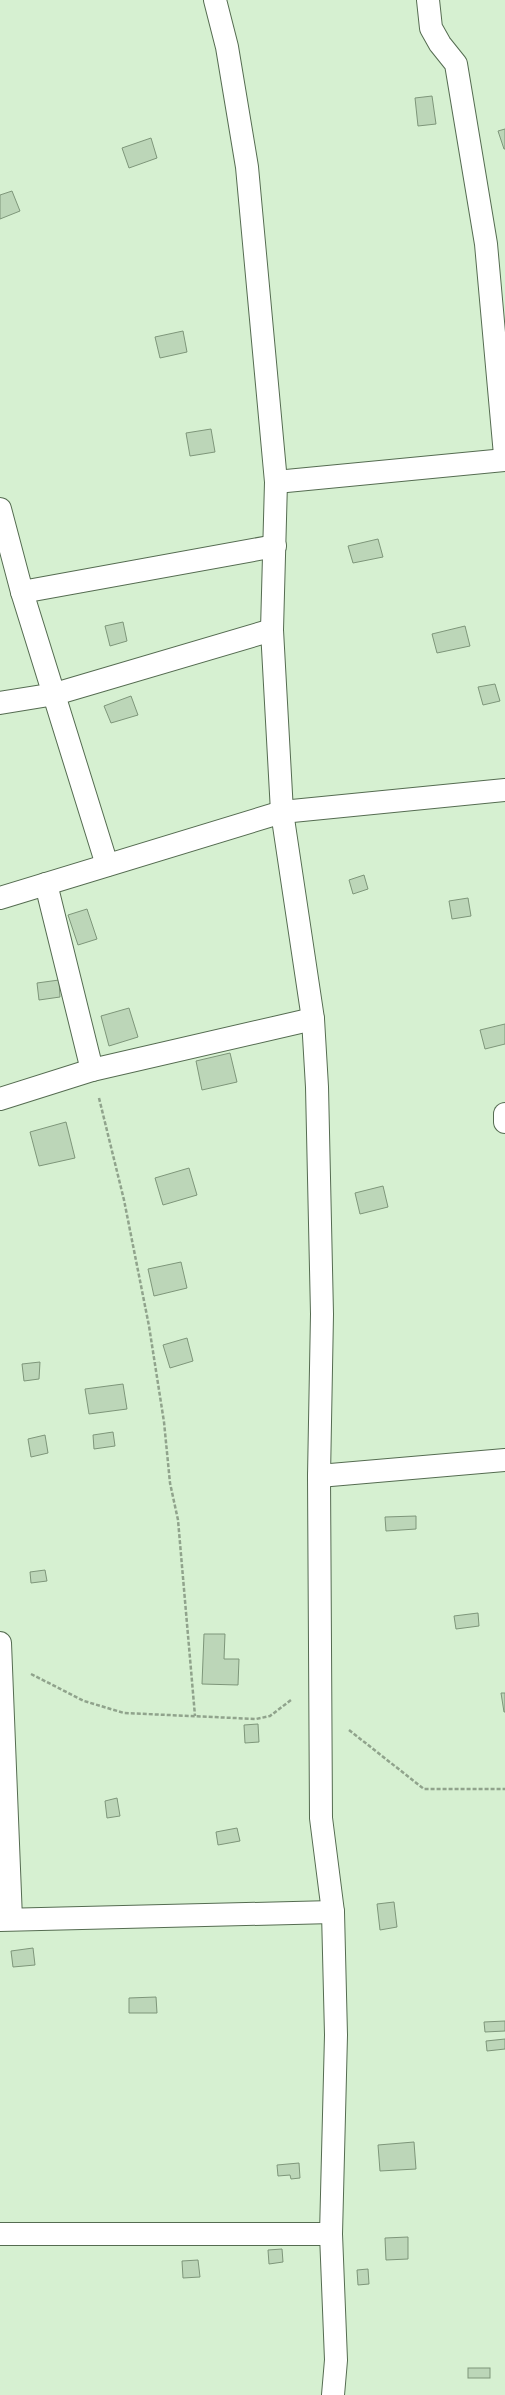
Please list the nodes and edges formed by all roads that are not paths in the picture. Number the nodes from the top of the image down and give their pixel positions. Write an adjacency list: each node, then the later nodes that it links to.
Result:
1 (215, 0): 5 (street)
2 (428, 0): 3 (street)
3 (505, 455)
4 (505, 460): 5 (street)
5 (276, 482): 7 (street)
6 (0, 510): 8 (street)
7 (275, 546): 8 (street); 9 (street)
8 (22, 592): 10 (street)
9 (272, 630): 10 (street); 13 (street)
10 (55, 694): 11 (street); 14 (street)
11 (0, 704)
12 (505, 790): 13 (street)
13 (282, 812): 14 (street); 17 (street)
14 (107, 865): 15 (street)
15 (46, 884): 16 (street); 18 (street)
16 (0, 898)
17 (313, 1019): 18 (street); 23 (street)
18 (92, 1070): 19 (street)
19 (0, 1099)
20 (505, 1114): 21 (street)
21 (505, 1122)
22 (505, 1460): 23 (street)
23 (319, 1476): 25 (street)
24 (0, 1649): 26 (street)
25 (332, 1912): 26 (street); 28 (street)
26 (5, 1919)
27 (0, 2234): 28 (street)
28 (331, 2234): 29 (street)
29 (333, 2395)

